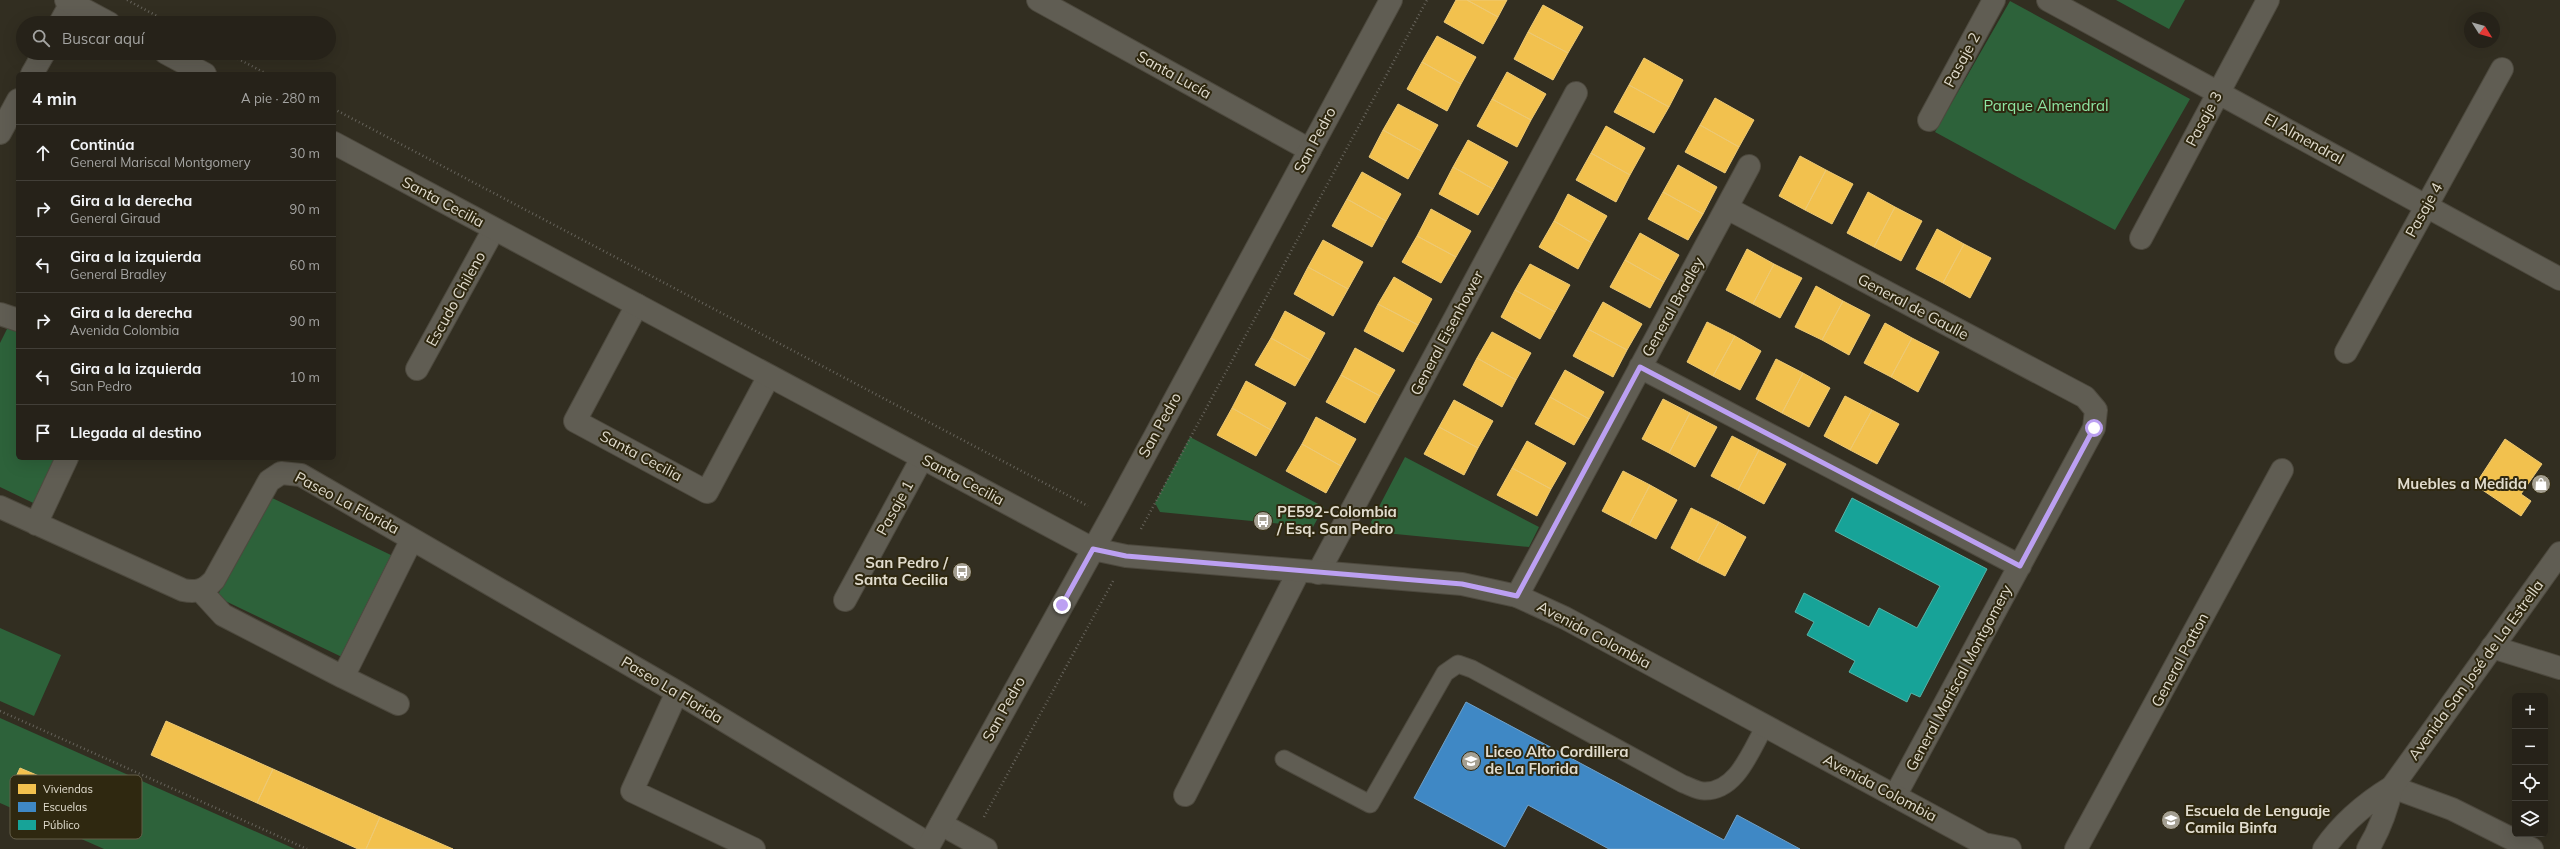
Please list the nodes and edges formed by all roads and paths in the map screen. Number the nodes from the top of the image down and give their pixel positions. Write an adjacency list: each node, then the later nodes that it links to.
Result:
1 (127, 0): 11 (path)
2 (1038, 0): 26 (street, Santa Lucía)
3 (1391, 0): 26 (street, San Pedro)
4 (1427, 0): 46 (path)
5 (1994, 0): 23 (street, Pasaje 2)
6 (2048, 0): 20 (street, El Almendral)
7 (2268, 0): 20 (street, Pasaje 3)
8 (69, 1): 9 (street); 10 (street)
9 (63, 16)
10 (97, 16)
11 (157, 16)
12 (40, 60): 16 (street)
13 (179, 60): 17 (street)
14 (240, 60): 18 (path)
15 (2502, 69): 28 (street, Pasaje 4)
16 (33, 72)
17 (201, 72)
18 (263, 72)
19 (1576, 93): 53 (street, General Eisenhower)
20 (2218, 93): 28 (street, El Almendral); 31 (street, Pasaje 3)
21 (16, 104): 24 (street)
22 (336, 110): 45 (path)
23 (1929, 120)
24 (0, 132)
25 (336, 144): 30 (street, Santa Cecilia)
26 (1310, 150): 45 (street, San Pedro)
27 (1749, 166): 29 (street, General Bradley)
28 (2426, 206): 32 (street, El Almendral); 36 (street, Pasaje 4)
29 (1727, 208): 37 (street, General Bradley); 40 (street, General de Gaulle)
30 (494, 229): 33 (street, Santa Cecilia); 38 (street, Escudo Chileno)
31 (2141, 238)
32 (2560, 279)
33 (637, 306): 39 (street, Santa Cecilia); 39 (street, Santa Cecilia)
34 (0, 314): 35 (street)
35 (16, 319)
36 (2346, 352)
37 (1640, 367): 52 (street); 55 (street, General Bradley)
38 (417, 369)
39 (769, 376): 41 (street, Santa Cecilia)
40 (2096, 410): 52 (street, General Mariscal Montgomery)
41 (922, 458): 49 (street, Santa Cecilia); 56 (street, Pasaje 1)
42 (66, 460): 47 (street)
43 (2282, 470): 75 (street, General Patton)
44 (0, 507): 47 (street)
45 (1114, 512): 46 (path); 49 (street, San Pedro)
46 (1147, 519): 51 (path)
47 (36, 524): 54 (street)
48 (412, 539): 54 (street, Paseo La Florida); 59 (street, Paseo La Florida); 60 (street, Paseo La Florida)
49 (1093, 549): 51 (street, Avenida Colombia); 68 (street, San Pedro)
50 (2560, 553): 57 (street, Avenida San José de La Estrella)
51 (1126, 556): 53 (street, Avenida Colombia); 69 (path)
52 (2020, 566): 67 (street, General Mariscal Montgomery)
53 (1309, 572): 55 (street, Avenida Colombia); 66 (street, General Eisenhower)
54 (201, 591): 59 (street)
55 (1517, 596): 63 (street, Avenida Colombia)
56 (845, 600)
57 (2492, 647): 58 (street); 65 (street, Avenida San José de La Estrella)
58 (2560, 668)
59 (343, 677): 61 (street)
60 (677, 692): 71 (street, Paseo La Florida); 73 (street)
61 (398, 704)
62 (0, 711): 72 (path)
63 (1765, 726): 64 (lane); 67 (street, Avenida Colombia)
64 (1284, 759)
65 (2392, 787): 76 (street, Avenida San José de La Estrella); 77 (street, Avenida San José de La Estrella); 78 (street)
66 (1185, 795)
67 (1895, 796): 70 (street, Avenida Colombia)
68 (941, 824): 69 (street); 71 (street, San Pedro)
69 (979, 845)
70 (1987, 846): 74 (street, Avenida Colombia)
71 (928, 847)
72 (307, 849)
73 (754, 849)
74 (2010, 849)
75 (2076, 849)
76 (2324, 849)
77 (2368, 849)
78 (2532, 849)

